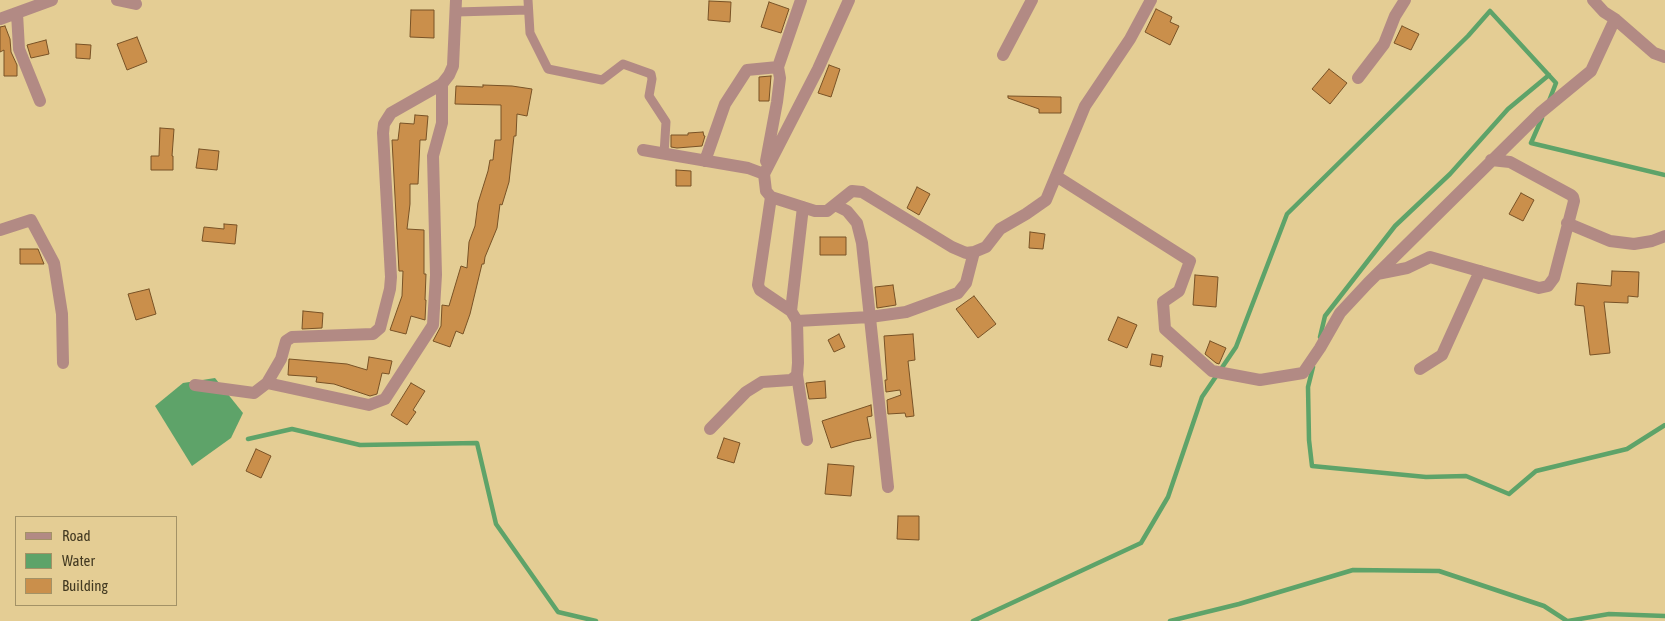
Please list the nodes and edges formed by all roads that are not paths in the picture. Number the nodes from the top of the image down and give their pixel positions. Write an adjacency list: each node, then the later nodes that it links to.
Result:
1 (52, 0): 13 (street)
2 (117, 0): 10 (street)
3 (528, 0): 12 (lane)
4 (801, 0): 18 (street)
5 (849, 0): 26 (street)
6 (1032, 0): 16 (street)
7 (1405, 0): 19 (street)
8 (1593, 0): 15 (street)
9 (1149, 1): 27 (street)
10 (136, 4)
11 (456, 6): 12 (lane); 20 (street)
12 (528, 10): 23 (lane)
13 (17, 13): 14 (street); 21 (street)
14 (0, 19)
15 (1615, 20): 17 (street); 24 (street)
16 (1003, 56)
17 (1665, 56)
18 (778, 67): 25 (street); 26 (street)
19 (1358, 78)
20 (442, 84): 42 (street); 42 (street)
21 (40, 101)
22 (643, 150): 23 (street)
23 (664, 154): 25 (street)
24 (1491, 160): 31 (street); 36 (street)
25 (705, 161): 26 (street)
26 (764, 174): 28 (street)
27 (1056, 176): 34 (street); 36 (street)
28 (771, 197): 30 (street); 37 (street)
29 (835, 205): 30 (street); 34 (street); 38 (street)
30 (803, 207): 37 (street)
31 (1567, 223): 33 (street); 35 (street)
32 (0, 230): 39 (street)
33 (1665, 236)
34 (974, 252): 38 (street)
35 (1480, 271): 36 (street); 40 (street)
36 (1376, 274)
37 (794, 316): 38 (street); 41 (street)
38 (870, 317): 46 (street)
39 (63, 363)
40 (1420, 369)
41 (797, 375): 44 (street); 45 (street)
42 (267, 383): 43 (street)
43 (195, 385)
44 (710, 429)
45 (807, 440)
46 (888, 487)

